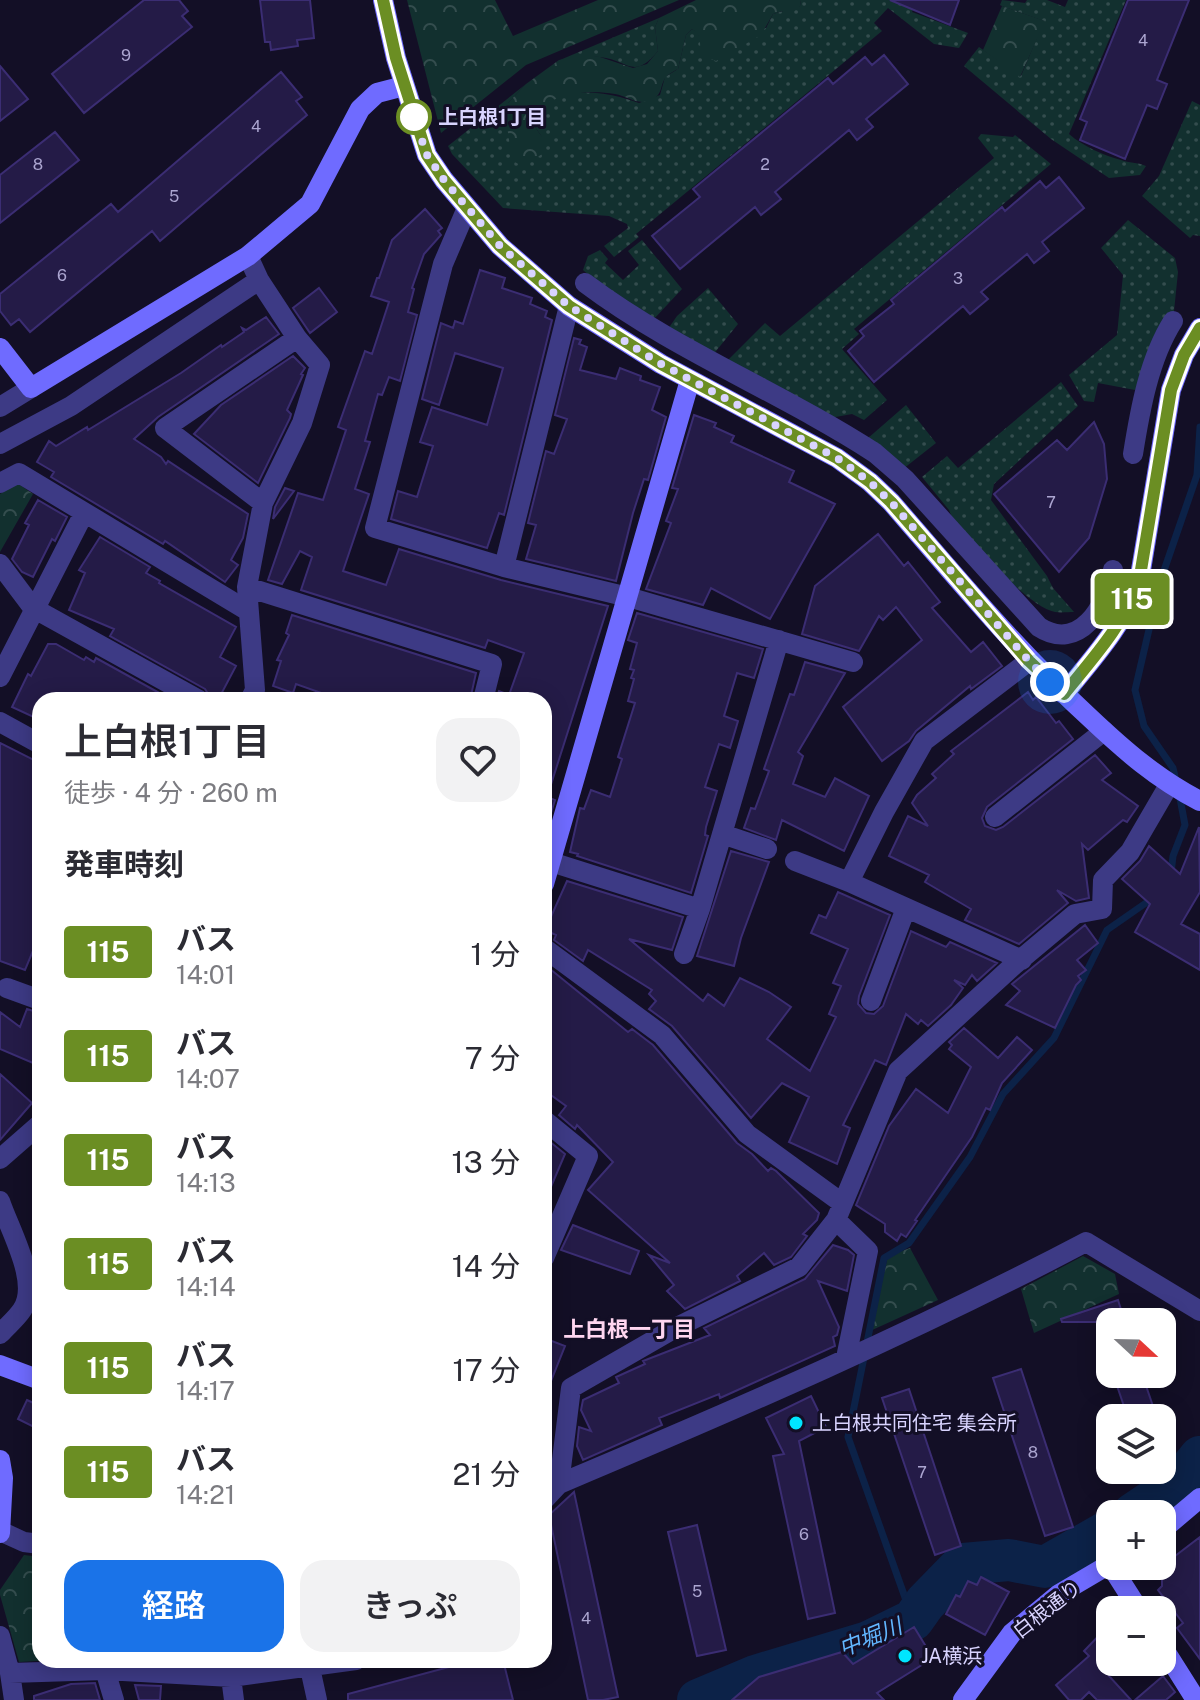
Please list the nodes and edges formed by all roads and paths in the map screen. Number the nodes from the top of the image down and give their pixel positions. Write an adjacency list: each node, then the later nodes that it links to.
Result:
1 (383, 0): 2 (street)
2 (404, 86): 3 (street); 4 (street)
3 (467, 208): 7 (street); 21 (street)
4 (248, 256): 5 (street); 13 (street)
5 (259, 280): 10 (street); 15 (street)
6 (585, 283): 22 (street)
7 (569, 306): 12 (street); 21 (street)
8 (1173, 321): 16 (street)
9 (1200, 328): 34 (street)
10 (297, 338): 18 (street); 18 (street)
11 (0, 348): 13 (street)
12 (690, 380): 24 (street); 28 (street)
13 (31, 388): 14 (street)
14 (0, 407)
15 (0, 443)
16 (1133, 454)
17 (0, 483): 19 (street)
18 (263, 503): 23 (street)
19 (84, 513): 25 (street); 26 (street)
20 (0, 564): 25 (street)
21 (504, 567): 24 (street)
22 (1113, 570)
23 (247, 587): 26 (street); 33 (street)
24 (628, 597): 27 (street); 43 (street)
25 (33, 608): 30 (street); 31 (street)
26 (248, 611): 32 (street)
27 (779, 640): 29 (street); 41 (street)
28 (1029, 661): 34 (street); 46 (street)
29 (853, 662)
30 (0, 677)
31 (185, 692)
32 (258, 692)
33 (485, 692)
34 (1064, 694): 36 (street)
35 (0, 722): 37 (street)
36 (1104, 731): 38 (street); 40 (street)
37 (32, 740)
38 (1169, 785): 39 (street); 51 (street)
39 (1200, 801)
40 (995, 817)
41 (722, 834): 42 (street); 48 (street)
42 (767, 849)
43 (552, 859)
44 (795, 861): 46 (street)
45 (552, 862): 48 (street)
46 (849, 882): 47 (street)
47 (906, 908): 51 (street); 54 (street)
48 (700, 909): 50 (street)
49 (552, 954): 59 (street)
50 (684, 954)
51 (1022, 960): 59 (street)
52 (7, 988): 53 (street)
53 (32, 997)
54 (871, 1001)
55 (552, 1127): 60 (street)
56 (32, 1131): 57 (street)
57 (0, 1159)
58 (0, 1201): 62 (street)
59 (839, 1212): 63 (street); 67 (street)
60 (552, 1239)
61 (1200, 1311): 63 (street)
62 (0, 1334)
63 (846, 1358): 67 (street)
64 (0, 1365): 65 (street)
65 (32, 1377)
66 (0, 1460): 71 (street)
67 (559, 1484): 68 (street)
68 (552, 1491)
69 (1200, 1498): 70 (street)
70 (1176, 1518)
71 (0, 1532): 72 (street)
72 (32, 1543)
73 (1096, 1573): 86 (street, 白根通り)
74 (0, 1636): 80 (street)
75 (70, 1668): 80 (street)
76 (107, 1668): 83 (street)
77 (137, 1668): 81 (street)
78 (310, 1668): 81 (street); 85 (street)
79 (1176, 1668): 87 (street)
80 (10, 1673): 82 (street)
81 (231, 1677): 84 (street)
82 (14, 1700)
83 (114, 1700)
84 (234, 1700)
85 (317, 1700)
86 (963, 1700)
87 (1196, 1700)

